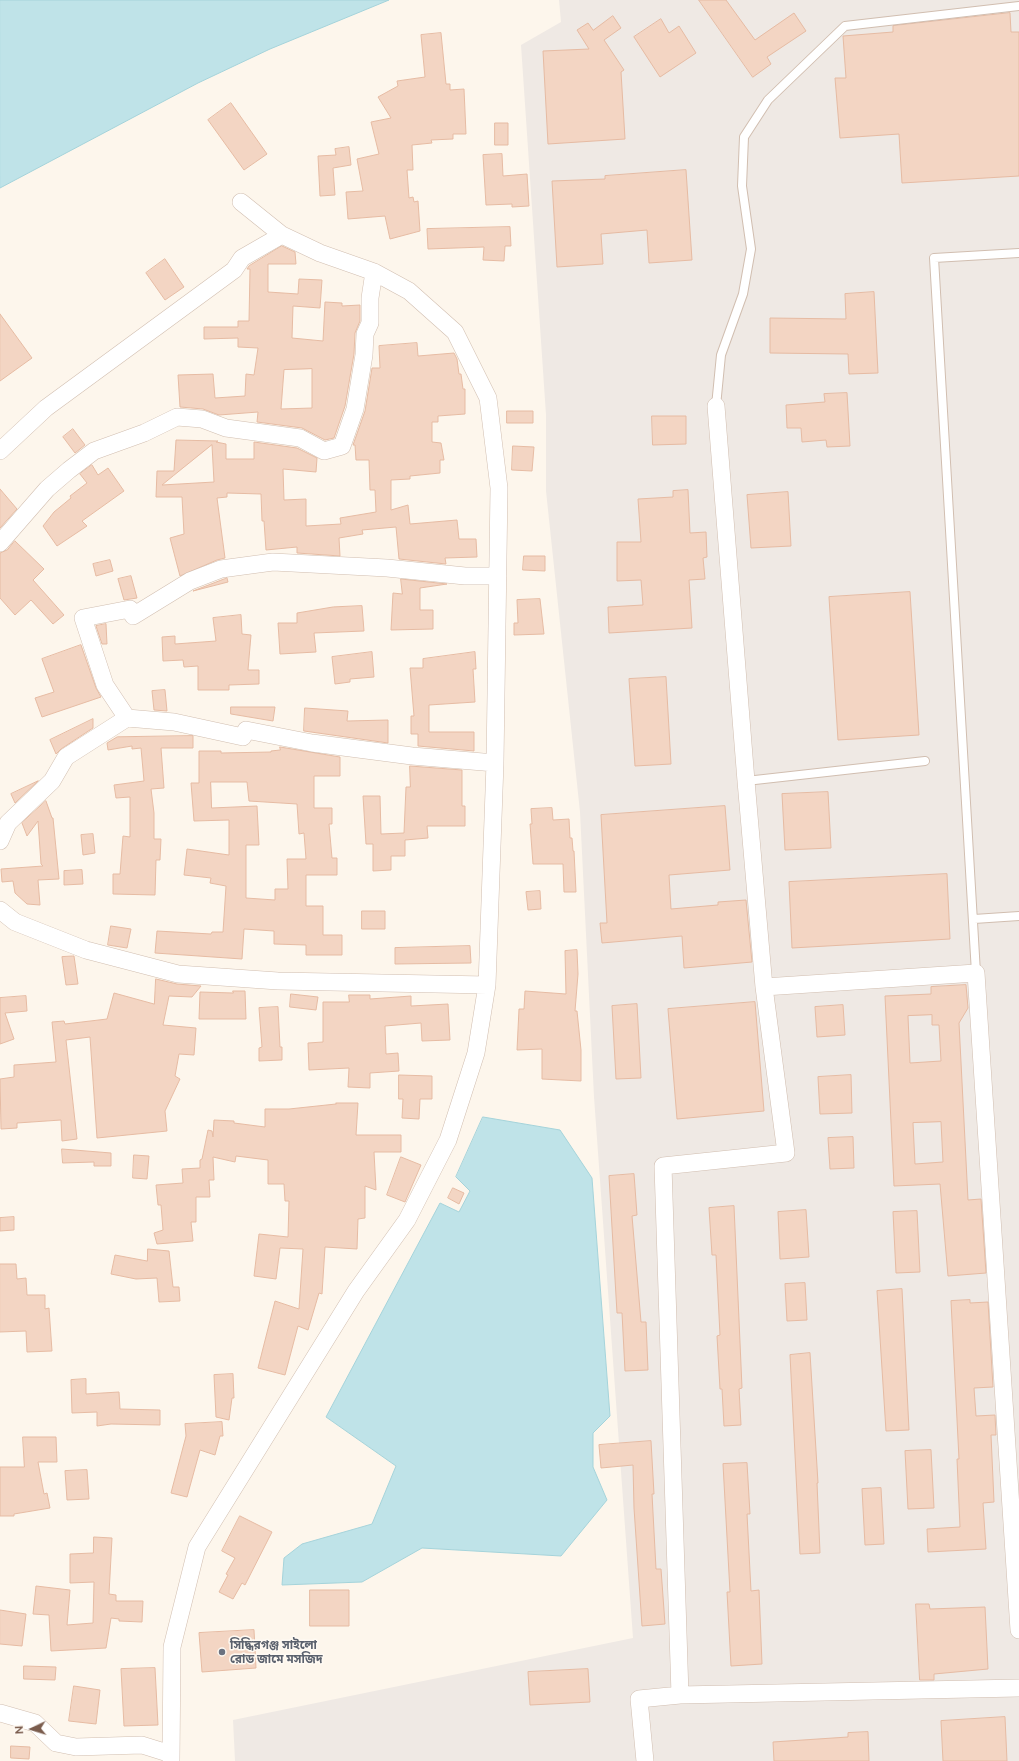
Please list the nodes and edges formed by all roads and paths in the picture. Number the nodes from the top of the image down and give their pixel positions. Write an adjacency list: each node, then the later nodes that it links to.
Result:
1 (1019, 6): 6 (lane)
2 (242, 202): 3 (street)
3 (282, 235): 5 (street); 7 (street)
4 (1019, 254): 17 (lane)
5 (374, 272): 8 (street); 9 (street)
6 (716, 406): 13 (street)
7 (0, 451)
8 (0, 543)
9 (498, 576): 10 (street); 12 (street)
10 (127, 718): 12 (street); 14 (street)
11 (925, 761): 13 (lane)
12 (495, 763): 19 (street)
13 (746, 781): 20 (street)
14 (0, 841)
15 (0, 910): 19 (street)
16 (1019, 916): 17 (lane)
17 (974, 919): 18 (lane)
18 (976, 973): 20 (street); 21 (street)
19 (487, 985): 25 (street)
20 (764, 987): 23 (street)
21 (1019, 1630)
22 (1019, 1688): 23 (street)
23 (680, 1695): 26 (street)
24 (0, 1713): 25 (street)
25 (171, 1758)
26 (645, 1761)

